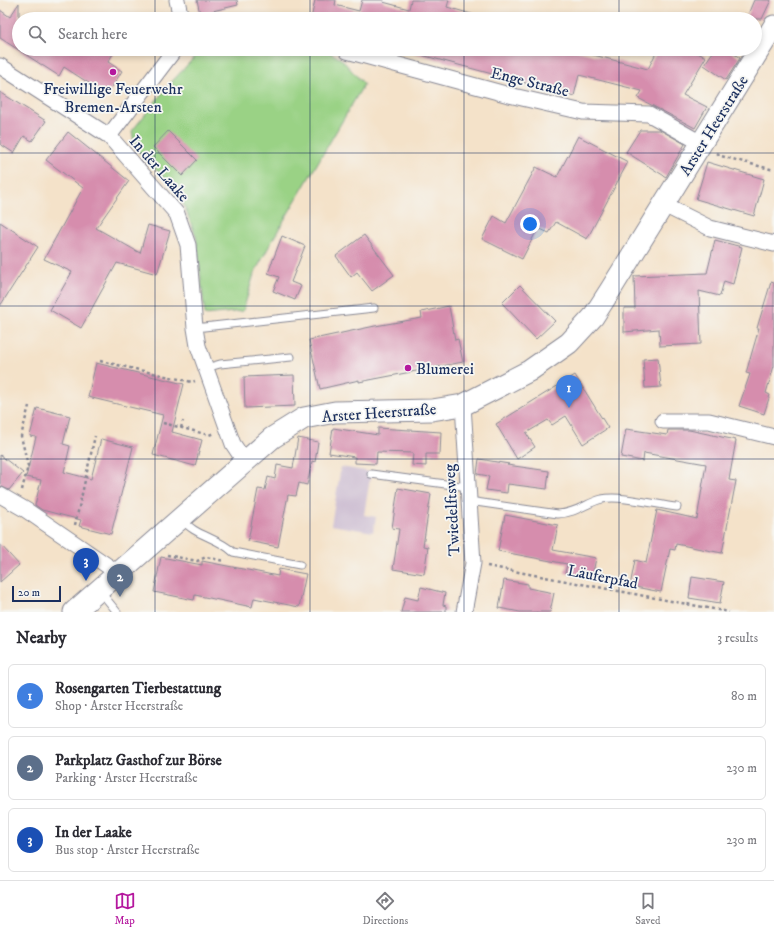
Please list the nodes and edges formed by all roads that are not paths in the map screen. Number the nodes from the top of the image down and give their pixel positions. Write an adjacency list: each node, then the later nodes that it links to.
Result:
1 (177, 0): 2 (street)
2 (180, 12)
3 (774, 26): 4 (street, Arster Heerstraße)
4 (762, 45)
5 (170, 56): 9 (street)
6 (365, 56): 10 (street, Enge Straße)
7 (755, 56): 10 (street, Arster Heerstraße)
8 (0, 66): 9 (street, In der Laake)
9 (109, 136): 14 (street, In der Laake)
10 (701, 143): 11 (street, Arster Heerstraße)
11 (664, 205): 12 (street); 17 (street, Arster Heerstraße)
12 (774, 244)
13 (374, 308): 14 (lane)
14 (194, 328): 16 (street, In der Laake)
15 (291, 356): 16 (lane)
16 (207, 372): 20 (street, In der Laake)
17 (463, 405): 20 (street, Arster Heerstraße); 22 (street, Twiedelftsweg)
18 (663, 421): 19 (street)
19 (774, 437)
20 (245, 462): 25 (street, Arster Heerstraße)
21 (371, 474): 22 (lane)
22 (468, 494): 24 (lane); 31 (street, Twiedelftsweg)
23 (0, 495): 27 (street)
24 (677, 507)
25 (181, 517): 26 (lane); 27 (street, Arster Heerstraße)
26 (300, 565)
27 (118, 573): 28 (street, Arster Heerstraße)
28 (99, 590): 29 (street, Arster Heerstraße); 30 (lane)
29 (74, 612)
30 (117, 612)
31 (464, 612)

